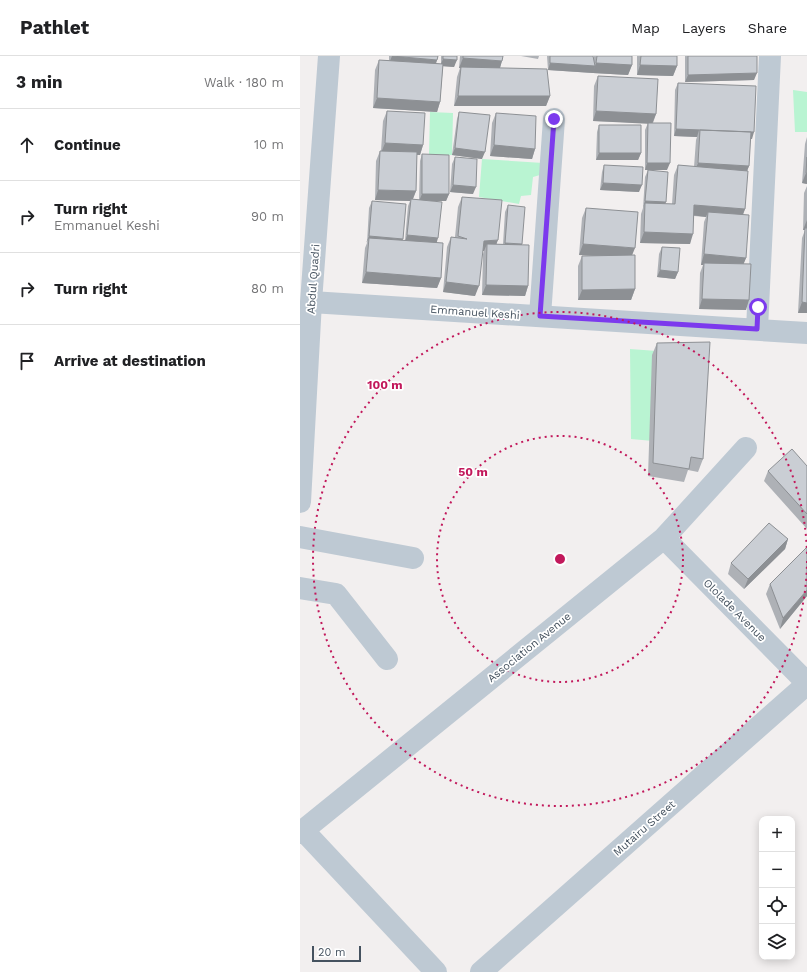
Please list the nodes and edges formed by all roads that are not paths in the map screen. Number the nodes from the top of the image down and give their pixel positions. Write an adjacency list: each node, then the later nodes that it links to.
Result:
1 (329, 56): 4 (street, Abdul Quadri)
2 (770, 56): 6 (street)
3 (554, 119): 5 (street)
4 (311, 302): 5 (street, Emmanuel Keshi); 9 (street, Abdul Quadri)
5 (540, 316): 6 (street, Emmanuel Keshi)
6 (757, 329): 7 (street, Emmanuel Keshi)
7 (807, 333)
8 (746, 448): 11 (street, Association Avenue)
9 (300, 502)
10 (300, 537): 12 (street)
11 (664, 538): 15 (street, Ololade Avenue); 16 (street, Association Avenue)
12 (413, 558)
13 (300, 588): 14 (street)
14 (388, 659)
15 (807, 683): 18 (street, Mutairu Street)
16 (301, 832): 17 (street)
17 (436, 972)
18 (480, 972)

